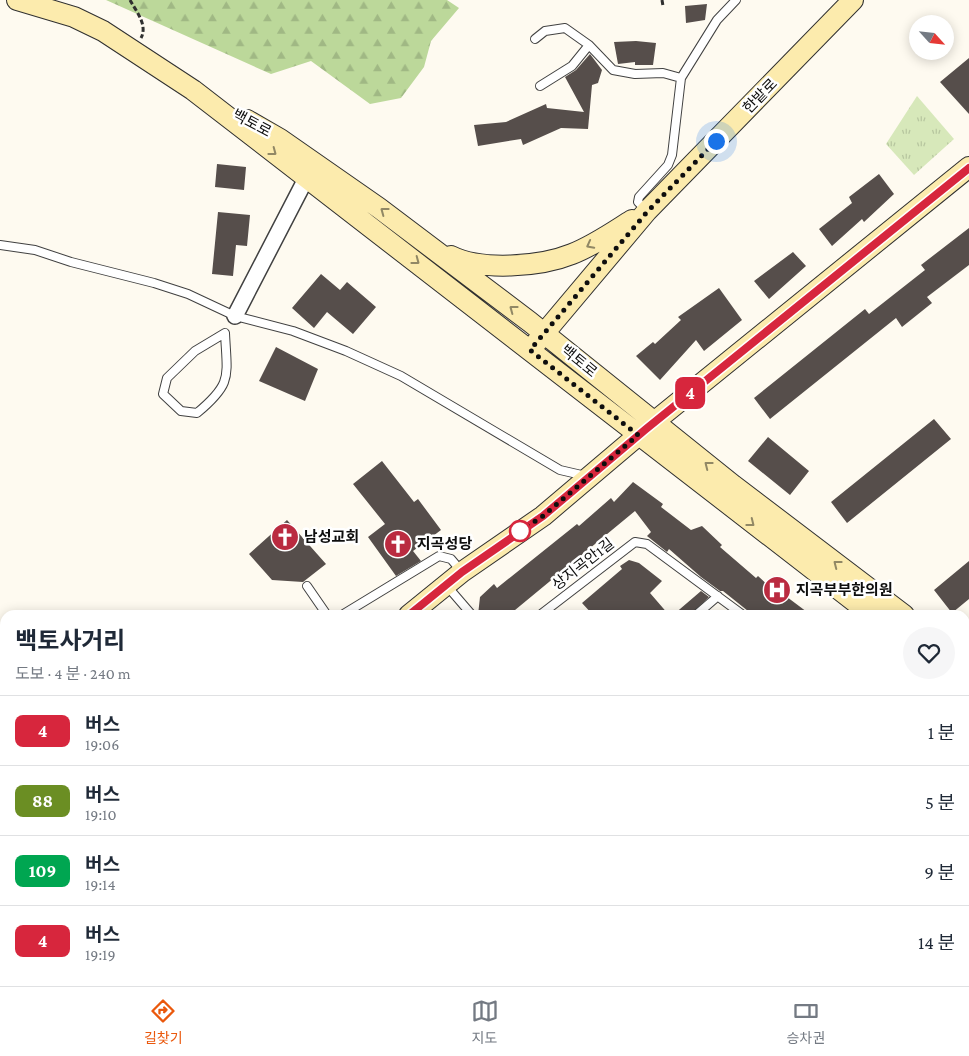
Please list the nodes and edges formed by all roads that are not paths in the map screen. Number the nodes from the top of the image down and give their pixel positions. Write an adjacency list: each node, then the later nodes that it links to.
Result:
1 (17, 0): 9 (street, 백토로)
2 (736, 0): 6 (lane)
3 (853, 0): 10 (street, 한밭로)
4 (535, 39): 5 (lane)
5 (589, 45): 6 (lane); 7 (lane)
6 (681, 78): 10 (lane)
7 (540, 86)
8 (969, 168): 17 (street)
9 (310, 170): 11 (street, 백토로, one-way to 9); 13 (street); 16 (street, 백토로, one-way to 16)
10 (647, 212): 11 (street, one-way to 11); 14 (street, 한밭로)
11 (425, 243): 14 (street, 백토로, one-way to 11)
12 (0, 245): 13 (lane)
13 (235, 316): 19 (lane)
14 (544, 333): 16 (street, 한밭로); 17 (street, 백토로)
15 (225, 334): 15 (lane)
16 (530, 350): 18 (street, 백토로)
17 (654, 422): 18 (street); 32 (street, 백토로, one-way to 17)
18 (638, 435): 19 (street); 31 (street, 백토로, one-way to 31)
19 (589, 477): 20 (street)
20 (462, 572): 21 (street); 25 (lane)
21 (446, 585): 26 (street); 27 (lane)
22 (306, 586): 24 (lane)
23 (718, 596): 28 (lane, 상지곡안1길); 29 (lane); 30 (lane, 상지곡안1길)
24 (323, 610)
25 (350, 610)
26 (415, 610)
27 (468, 610)
28 (547, 610)
29 (702, 610)
30 (736, 610)
31 (866, 610)
32 (898, 610)

